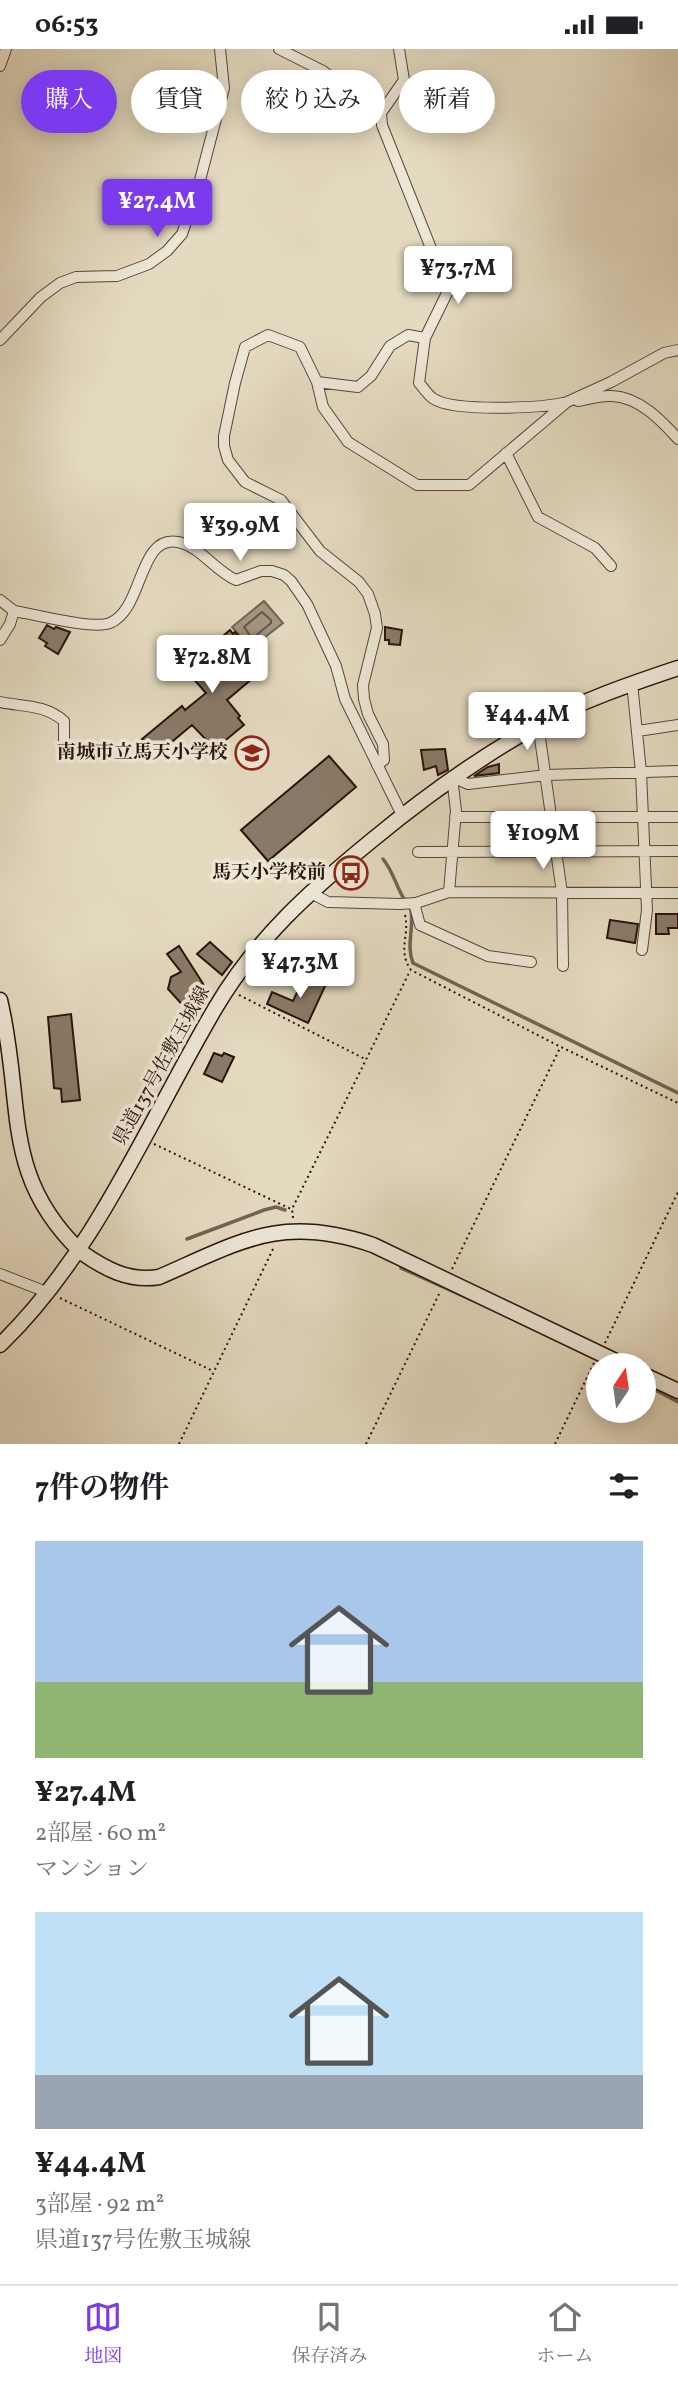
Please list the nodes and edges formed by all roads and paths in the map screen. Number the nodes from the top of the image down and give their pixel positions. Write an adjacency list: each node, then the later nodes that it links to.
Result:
1 (6, 49): 5 (street)
2 (220, 49): 10 (street)
3 (279, 49): 6 (street)
4 (399, 49): 7 (street)
5 (0, 66)
6 (321, 70)
7 (385, 107)
8 (385, 133): 9 (street)
9 (425, 338): 12 (street); 13 (street)
10 (0, 340)
11 (678, 350): 13 (street)
12 (317, 382): 15 (street); 27 (street)
13 (566, 402): 14 (street); 15 (street)
14 (678, 439)
15 (506, 453): 16 (street)
16 (611, 566)
17 (0, 600): 18 (street)
18 (14, 611): 19 (street); 27 (street)
19 (0, 640)
20 (678, 668): 21 (main road, 県道137号佐敷玉城線)
21 (632, 683): 23 (main road, 県道137号佐敷玉城線); 25 (street)
22 (0, 702): 26 (street)
23 (538, 724): 30 (street); 31 (main road, 県道137号佐敷玉城線)
24 (678, 725): 25 (street)
25 (638, 731): 29 (street)
26 (69, 756)
27 (377, 765): 32 (street)
28 (678, 771): 29 (street)
29 (641, 772): 30 (street); 33 (street)
30 (547, 775): 31 (street); 35 (street)
31 (452, 777): 32 (main road, 県道137号佐敷玉城線); 34 (street)
32 (402, 815): 42 (main road, 県道137号佐敷玉城線)
33 (642, 816): 35 (street); 36 (street); 37 (street)
34 (455, 817): 35 (street); 41 (street)
35 (552, 817): 40 (street)
36 (678, 817)
37 (643, 851): 39 (street); 40 (street); 43 (street)
38 (418, 852): 41 (street)
39 (678, 852)
40 (556, 853): 41 (street); 45 (street)
41 (452, 854): 44 (street)
42 (309, 892): 48 (street); 53 (main road, 県道137号佐敷玉城線)
43 (645, 892): 45 (street); 46 (street); 49 (street)
44 (449, 893): 45 (street); 47 (street)
45 (562, 893): 51 (street)
46 (678, 893)
47 (414, 903): 48 (street); 50 (street)
48 (400, 904): 52 (path)
49 (642, 950)
50 (531, 962)
51 (563, 966)
52 (411, 970): 55 (path); 57 (path)
53 (228, 988): 57 (path); 59 (main road, 県道137号佐敷玉城線)
54 (0, 1000): 56 (main road)
55 (561, 1047): 58 (path); 64 (path)
56 (4, 1060): 62 (main road)
57 (366, 1060): 59 (path)
58 (678, 1103)
59 (144, 1139): 62 (main road, 県道137号佐敷玉城線)
60 (678, 1192): 68 (path)
61 (282, 1231): 62 (main road); 64 (main road); 69 (path)
62 (79, 1250): 65 (main road, 県道137号佐敷玉城線)
63 (0, 1274): 65 (street)
64 (445, 1284): 67 (main road); 74 (path)
65 (48, 1293): 66 (main road, 県道137号佐敷玉城線); 69 (path)
66 (0, 1345)
67 (589, 1353)
68 (599, 1353)
69 (214, 1372): 73 (path)
70 (586, 1380): 75 (path)
71 (656, 1381): 72 (main road)
72 (678, 1391)
73 (178, 1444)
74 (366, 1444)
75 (555, 1444)

